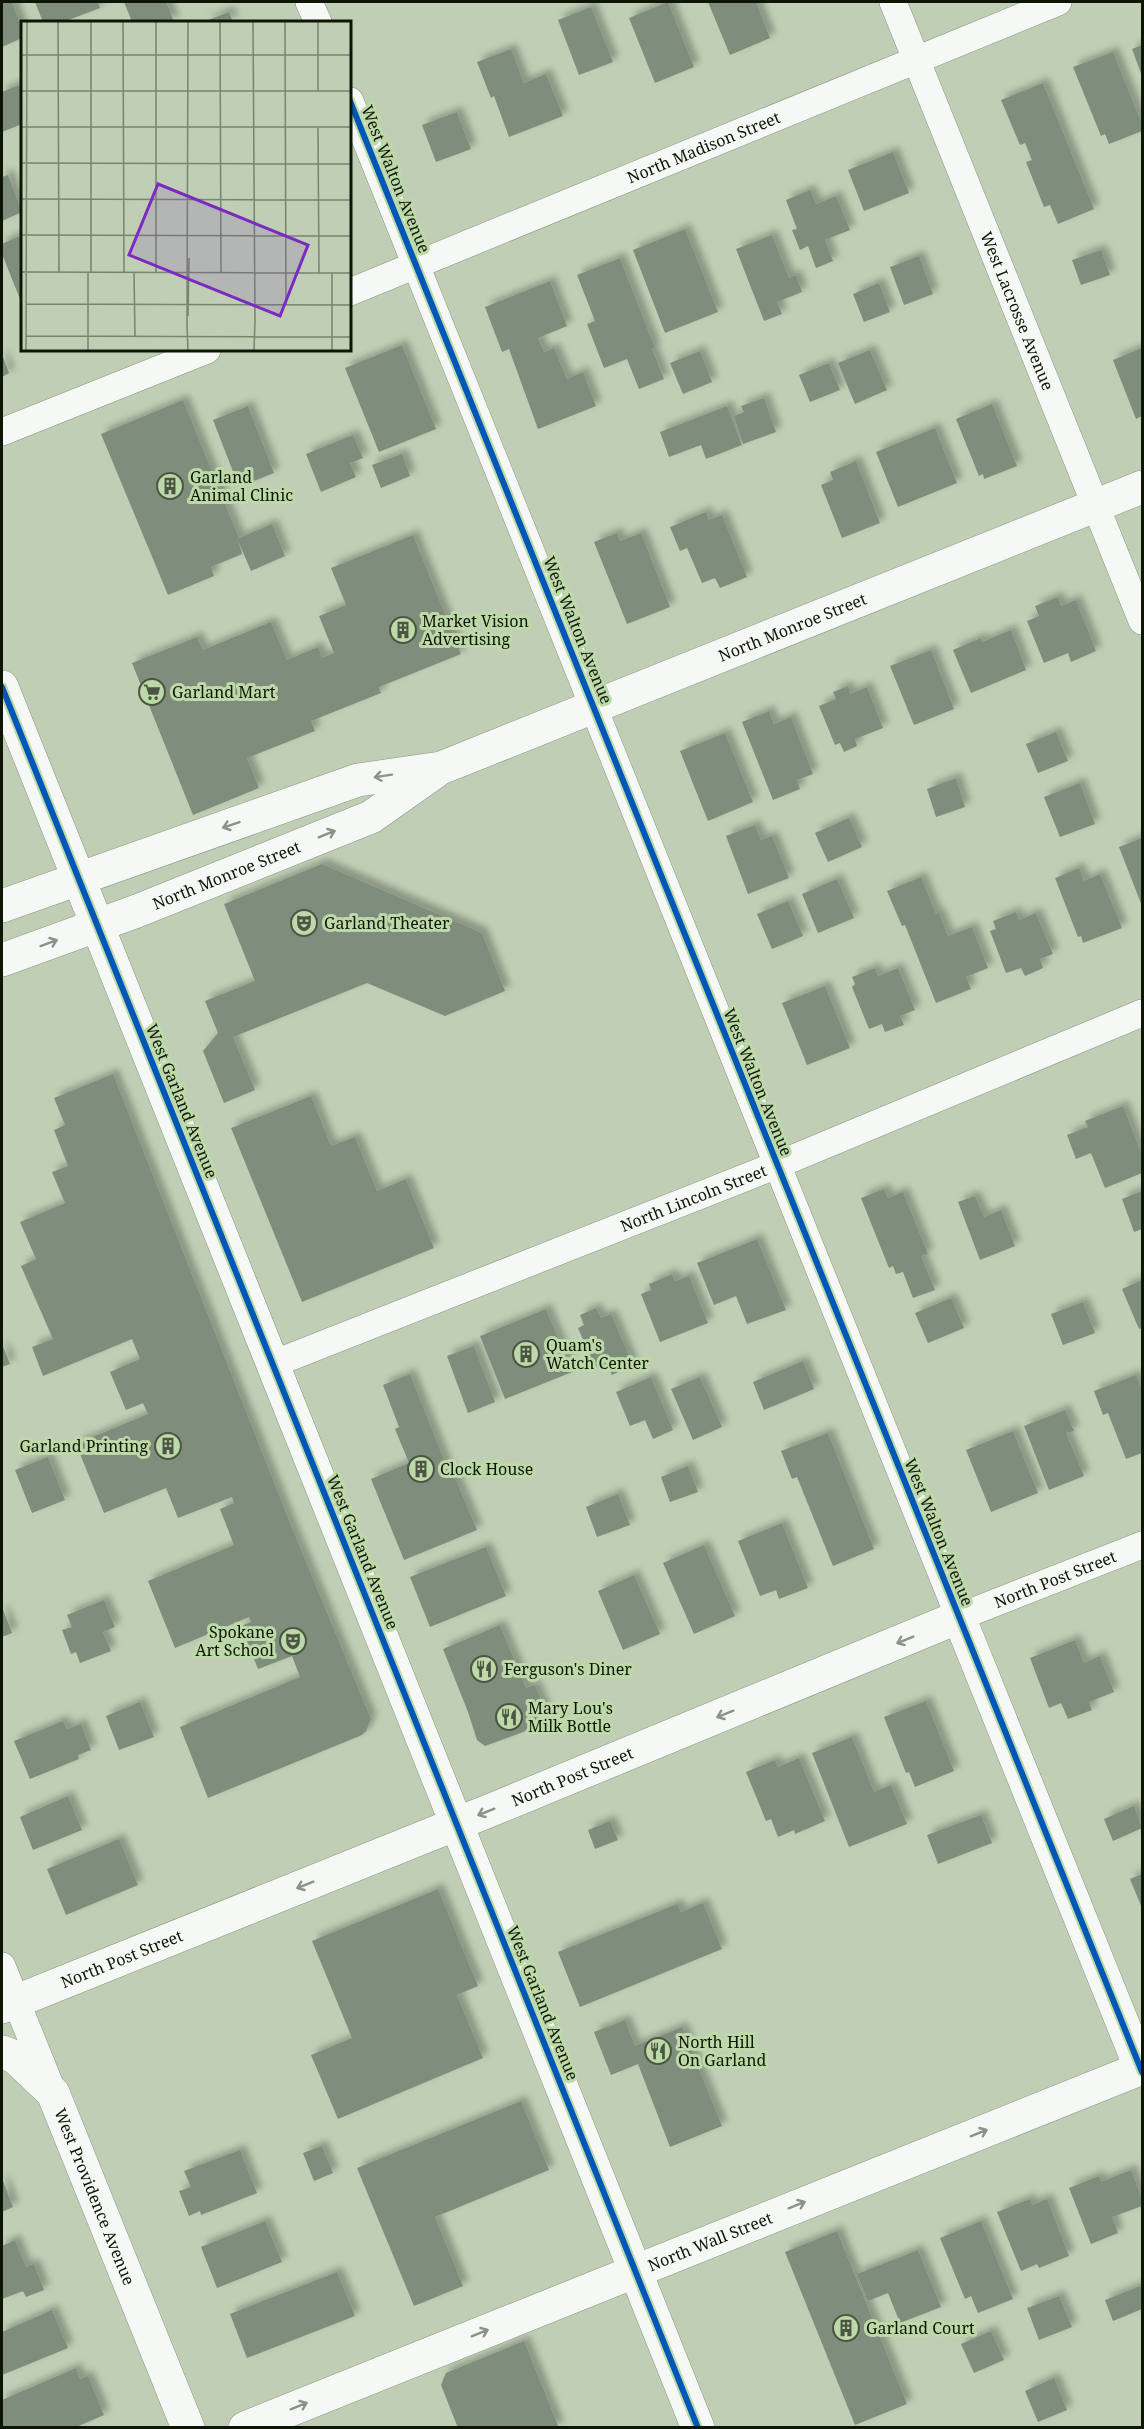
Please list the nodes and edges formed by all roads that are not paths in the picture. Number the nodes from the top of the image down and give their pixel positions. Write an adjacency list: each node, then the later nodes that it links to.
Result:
1 (309, 2): 4 (street)
2 (893, 2): 5 (street, West Lacrosse Avenue)
3 (1058, 2): 5 (street, North Madison Street)
4 (318, 21)
5 (917, 61): 7 (street, North Madison Street); 12 (street, West Lacrosse Avenue)
6 (351, 103): 7 (street, West Walton Avenue)
7 (417, 265): 8 (street, North Madison Street); 15 (street, West Walton Avenue)
8 (351, 292)
9 (204, 351): 10 (street)
10 (2, 432)
11 (1143, 487): 12 (street, North Monroe Street)
12 (1096, 506): 13 (street, West Lacrosse Avenue); 15 (street, North Monroe Street)
13 (1143, 621)
14 (2, 687): 17 (street, West Garland Avenue)
15 (595, 707): 16 (street, North Monroe Street); 22 (street, West Walton Avenue)
16 (441, 768): 17 (street, North Monroe Street, one-way to 17); 19 (street, North Monroe Street, one-way to 16)
17 (78, 878): 18 (street, North Monroe Street); 19 (street, West Garland Avenue)
18 (2, 906)
19 (97, 925): 20 (street, North Monroe Street, one-way to 19); 23 (street, West Garland Avenue)
20 (2, 960)
21 (1143, 1013): 22 (street, North Lincoln Street)
22 (777, 1165): 23 (street, North Lincoln Street); 25 (street, West Walton Avenue)
23 (273, 1364): 26 (street, West Garland Avenue)
24 (1143, 1545): 25 (street, North Post Street)
25 (959, 1617): 26 (street, North Post Street, one-way to 26); 30 (street, West Walton Avenue)
26 (457, 1823): 28 (street, North Post Street, one-way to 28); 32 (street, West Garland Avenue)
27 (2, 1966): 28 (street, West Providence Avenue)
28 (8, 2003): 31 (street, West Providence Avenue)
29 (2, 2052): 31 (street)
30 (1142, 2069): 32 (street, North Wall Street, one-way to 30)
31 (53, 2093): 33 (street, West Providence Avenue)
32 (635, 2270): 34 (street, North Wall Street, one-way to 32); 35 (street, West Garland Avenue)
33 (188, 2427)
34 (245, 2427)
35 (698, 2427)

